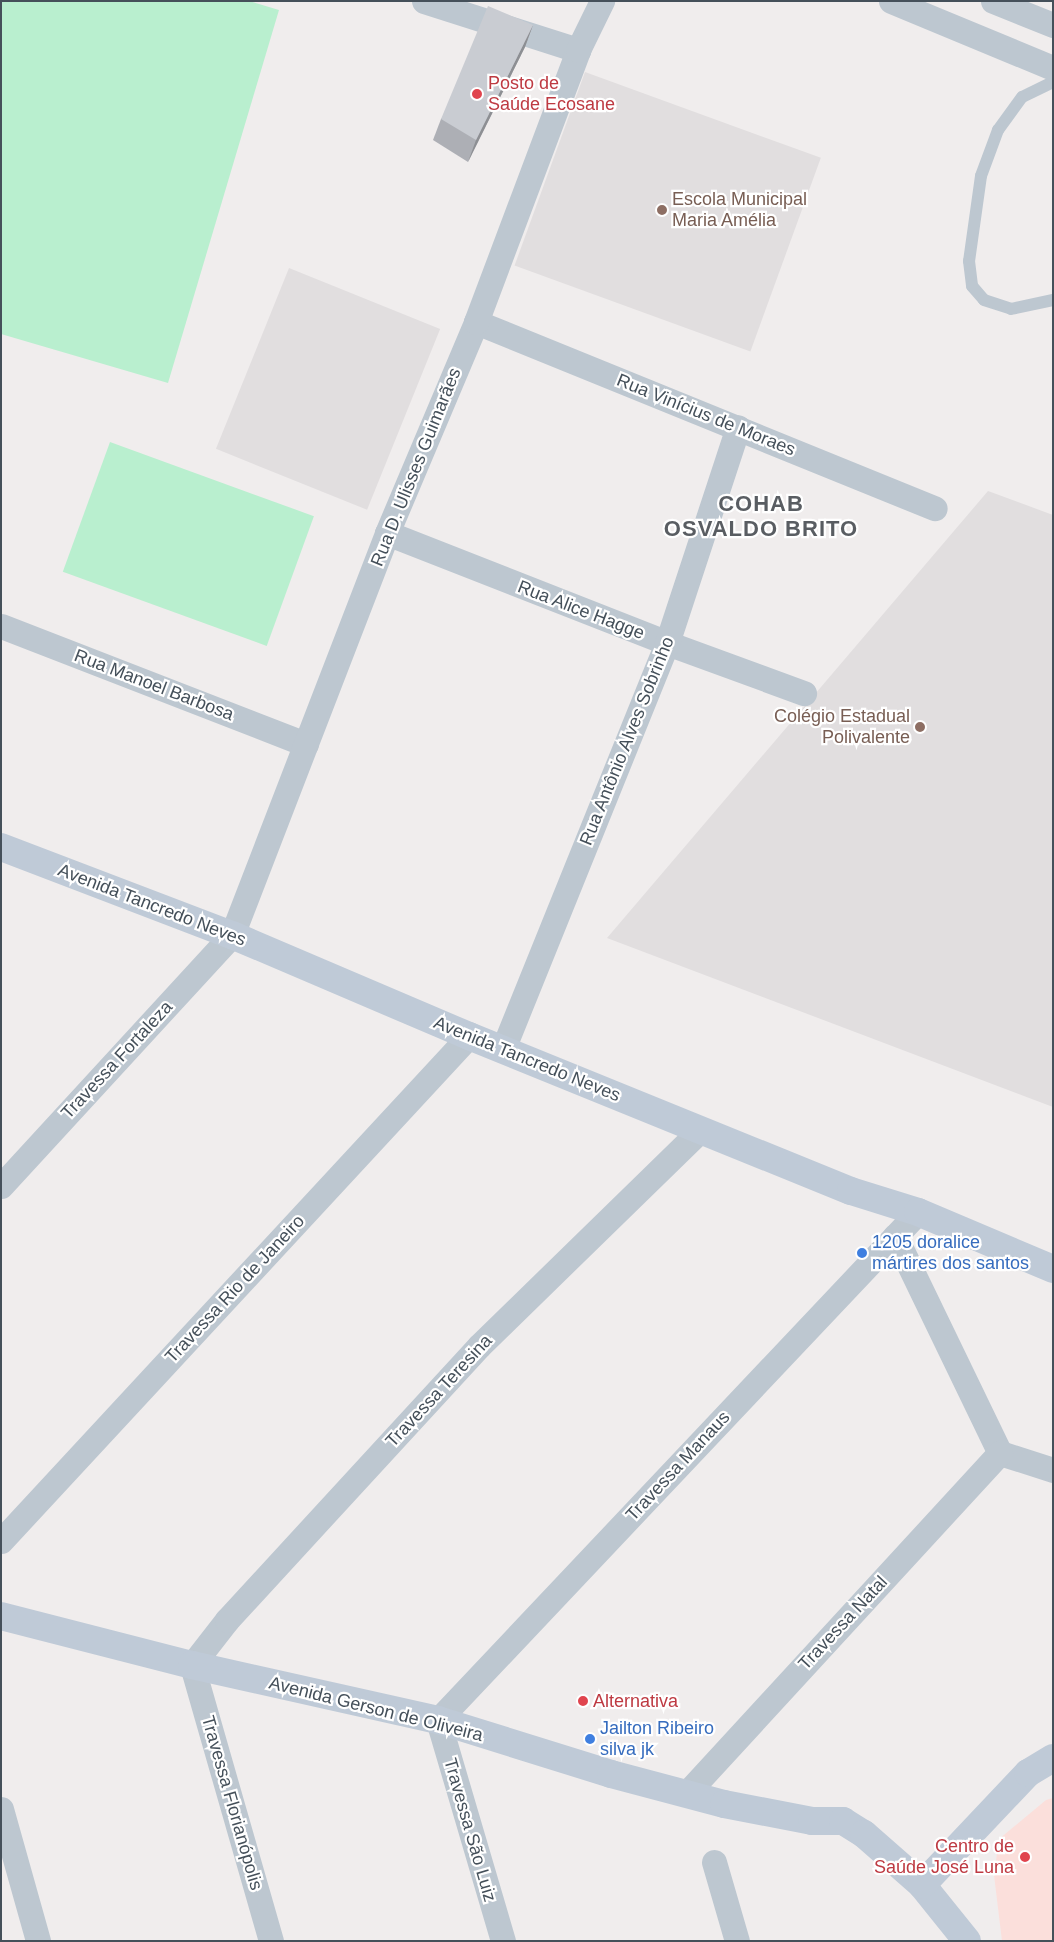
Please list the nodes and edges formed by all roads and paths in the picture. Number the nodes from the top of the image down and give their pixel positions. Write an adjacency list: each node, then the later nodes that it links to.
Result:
1 (424, 1): 6 (street)
2 (602, 1): 6 (street, Rua D. Ulisses Guimarães)
3 (891, 1): 7 (street)
4 (993, 1): 5 (street)
5 (1053, 25)
6 (578, 50): 10 (street, Rua D. Ulisses Guimarães)
7 (1053, 68)
8 (1053, 82): 9 (lane)
9 (1053, 300)
10 (476, 322): 11 (street, Rua Vinícius de Moraes); 13 (street, Rua D. Ulisses Guimarães)
11 (738, 427): 12 (street, Rua Vinícius de Moraes); 15 (street, Rua Antônio Alves Sobrinho)
12 (935, 508)
13 (387, 534): 15 (street, Rua Alice Hagge); 17 (street, Rua D. Ulisses Guimarães)
14 (1, 626): 17 (street, Rua Manoel Barbosa)
15 (667, 643): 16 (street, Rua Alice Hagge); 21 (street, Rua Antônio Alves Sobrinho)
16 (804, 693)
17 (306, 744): 19 (street, Rua D. Ulisses Guimarães)
18 (3, 850): 19 (street, Avenida Tancredo Neves)
19 (232, 935): 20 (street, Avenida Tancredo Neves); 23 (street, Travessa Fortaleza)
20 (469, 1036): 21 (street, Avenida Tancredo Neves); 29 (street, Travessa Rio de Janeiro)
21 (502, 1049): 22 (street, Avenida Tancredo Neves)
22 (700, 1130): 24 (street, Avenida Tancredo Neves); 31 (street, Travessa Teresina)
23 (1, 1186)
24 (918, 1212): 25 (street, Travessa Manaus); 26 (street, Avenida Tancredo Neves)
25 (895, 1236): 27 (street); 32 (street, Travessa Manaus)
26 (1053, 1269)
27 (1000, 1453): 28 (street); 34 (street, Travessa Natal)
28 (1053, 1470)
29 (1, 1540)
30 (1, 1616): 31 (street, Avenida Gerson de Oliveira)
31 (192, 1665): 32 (street, Avenida Gerson de Oliveira); 39 (street, Travessa Florianópolis)
32 (438, 1720): 34 (street, Avenida Gerson de Oliveira); 40 (street, Travessa São Luiz)
33 (1053, 1758): 37 (street)
34 (686, 1794): 37 (street, Avenida Gerson de Oliveira)
35 (1, 1809): 38 (street)
36 (714, 1862): 41 (street)
37 (922, 1885): 42 (street, Avenida Gerson de Oliveira)
38 (38, 1941)
39 (272, 1941)
40 (502, 1941)
41 (737, 1941)
42 (967, 1941)

